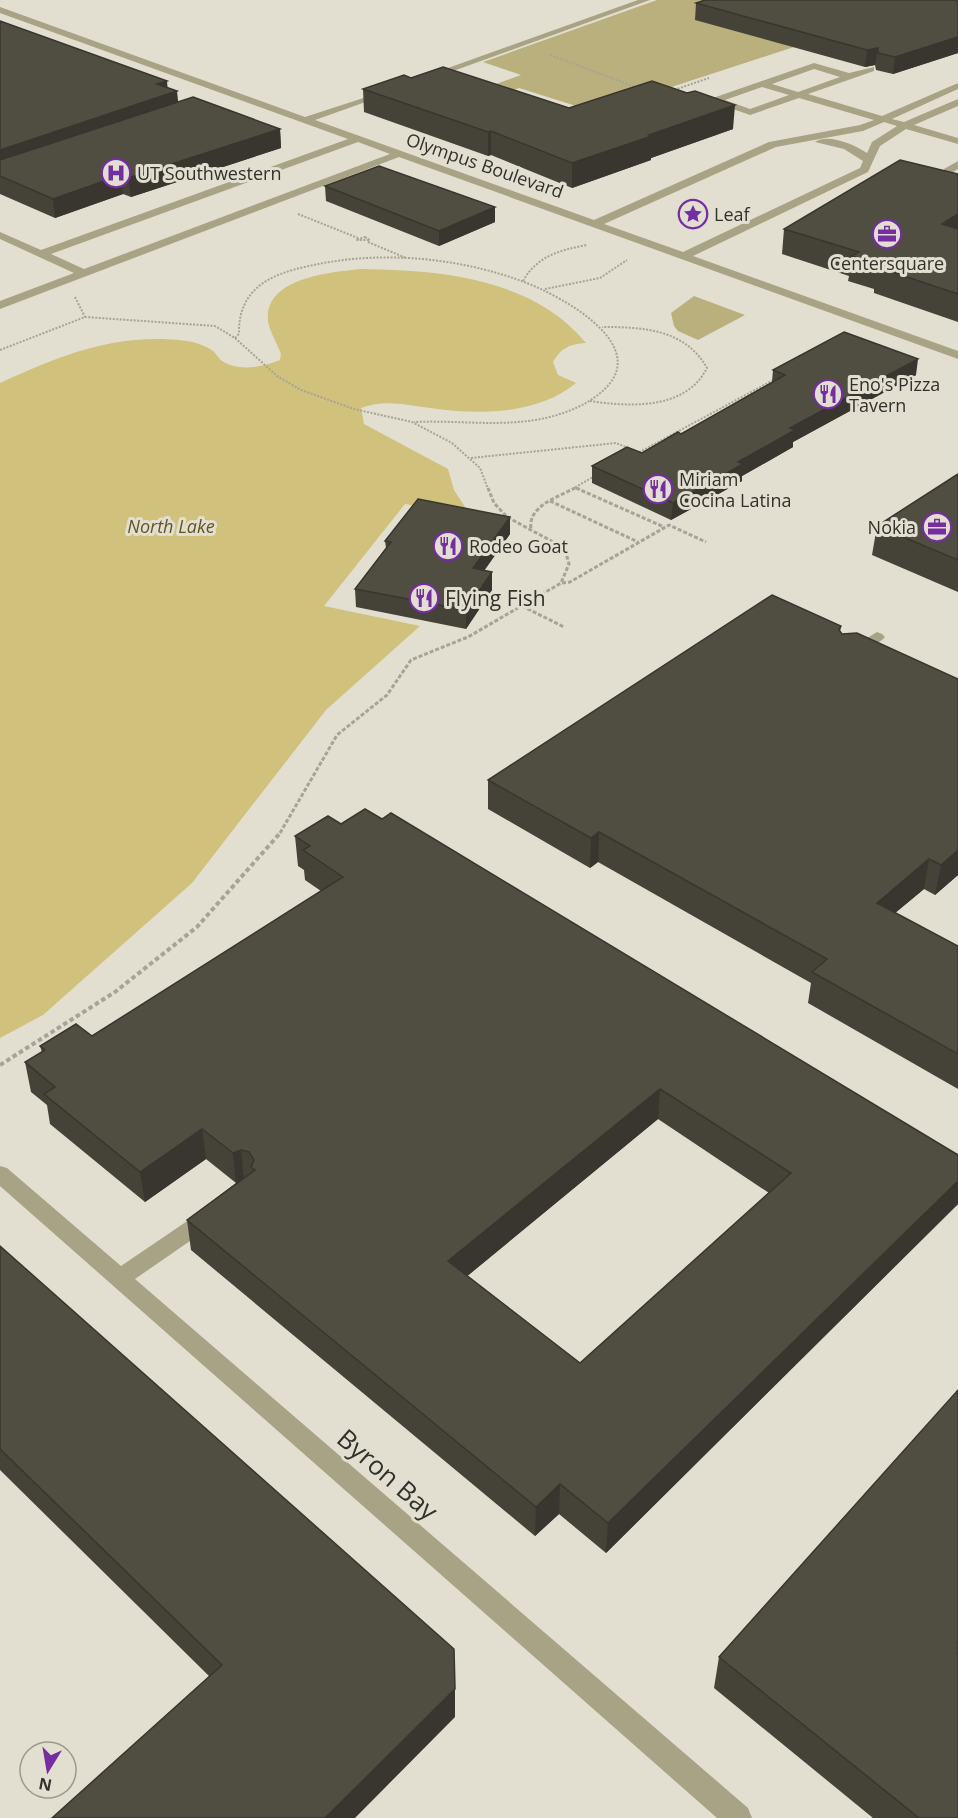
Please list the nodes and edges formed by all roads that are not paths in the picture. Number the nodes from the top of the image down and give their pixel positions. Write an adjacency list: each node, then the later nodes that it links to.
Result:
1 (646, 0): 5 (street)
2 (0, 10): 10 (street, Olympus Boulevard)
3 (871, 69): 4 (street)
4 (848, 76): 6 (street); 9 (street)
5 (423, 79)
6 (762, 84): 9 (street); 9 (street)
7 (958, 86): 13 (street)
8 (390, 90): 14 (street)
9 (796, 95): 13 (street)
10 (235, 96): 11 (street); 14 (street, Olympus Boulevard)
11 (218, 102)
12 (958, 102): 15 (street)
13 (882, 119): 15 (street); 17 (street)
14 (305, 120): 16 (street, Olympus Boulevard)
15 (904, 126): 18 (street); 20 (street)
16 (357, 139): 19 (street, Olympus Boulevard); 25 (street)
17 (784, 141): 20 (street); 23 (street)
18 (958, 141)
19 (398, 154): 23 (street, Olympus Boulevard); 27 (street)
20 (869, 162): 26 (street)
21 (958, 164): 22 (street)
22 (958, 183)
23 (596, 223): 26 (street, Olympus Boulevard)
24 (0, 235): 25 (street)
25 (41, 254): 27 (street)
26 (684, 256): 29 (street, Olympus Boulevard)
27 (84, 273): 28 (street)
28 (0, 305)
29 (958, 355)
30 (877, 637): 31 (street)
31 (845, 658)
32 (0, 1174): 34 (street, Byron Bay)
33 (226, 1204): 34 (street)
34 (119, 1279): 35 (street, Byron Bay)
35 (738, 1818)

